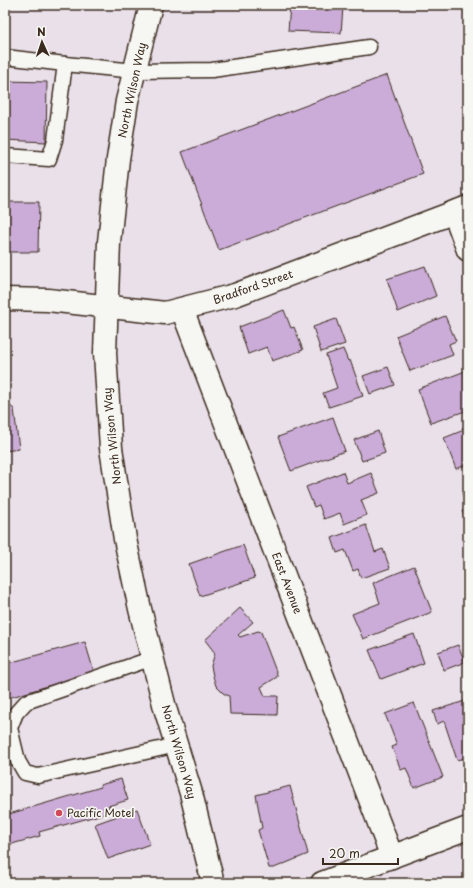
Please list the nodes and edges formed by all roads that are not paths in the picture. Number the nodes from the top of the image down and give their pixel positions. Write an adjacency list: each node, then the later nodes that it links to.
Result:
1 (151, 5): 5 (street, North Wilson Way)
2 (369, 47): 5 (lane)
3 (5, 57): 4 (lane)
4 (65, 64): 5 (lane); 6 (lane)
5 (135, 71): 10 (street, North Wilson Way)
6 (5, 156)
7 (461, 210): 8 (street); 11 (street, Bradford Street)
8 (468, 250)
9 (5, 299): 10 (street, Bradford Street)
10 (107, 307): 11 (street, Bradford Street); 12 (street, North Wilson Way)
11 (182, 309): 15 (street, East Avenue)
12 (153, 658): 13 (street, North Wilson Way); 13 (lane)
13 (176, 746): 16 (street, North Wilson Way)
14 (468, 828): 15 (street)
15 (392, 857): 17 (street)
16 (213, 883)
17 (322, 883)

